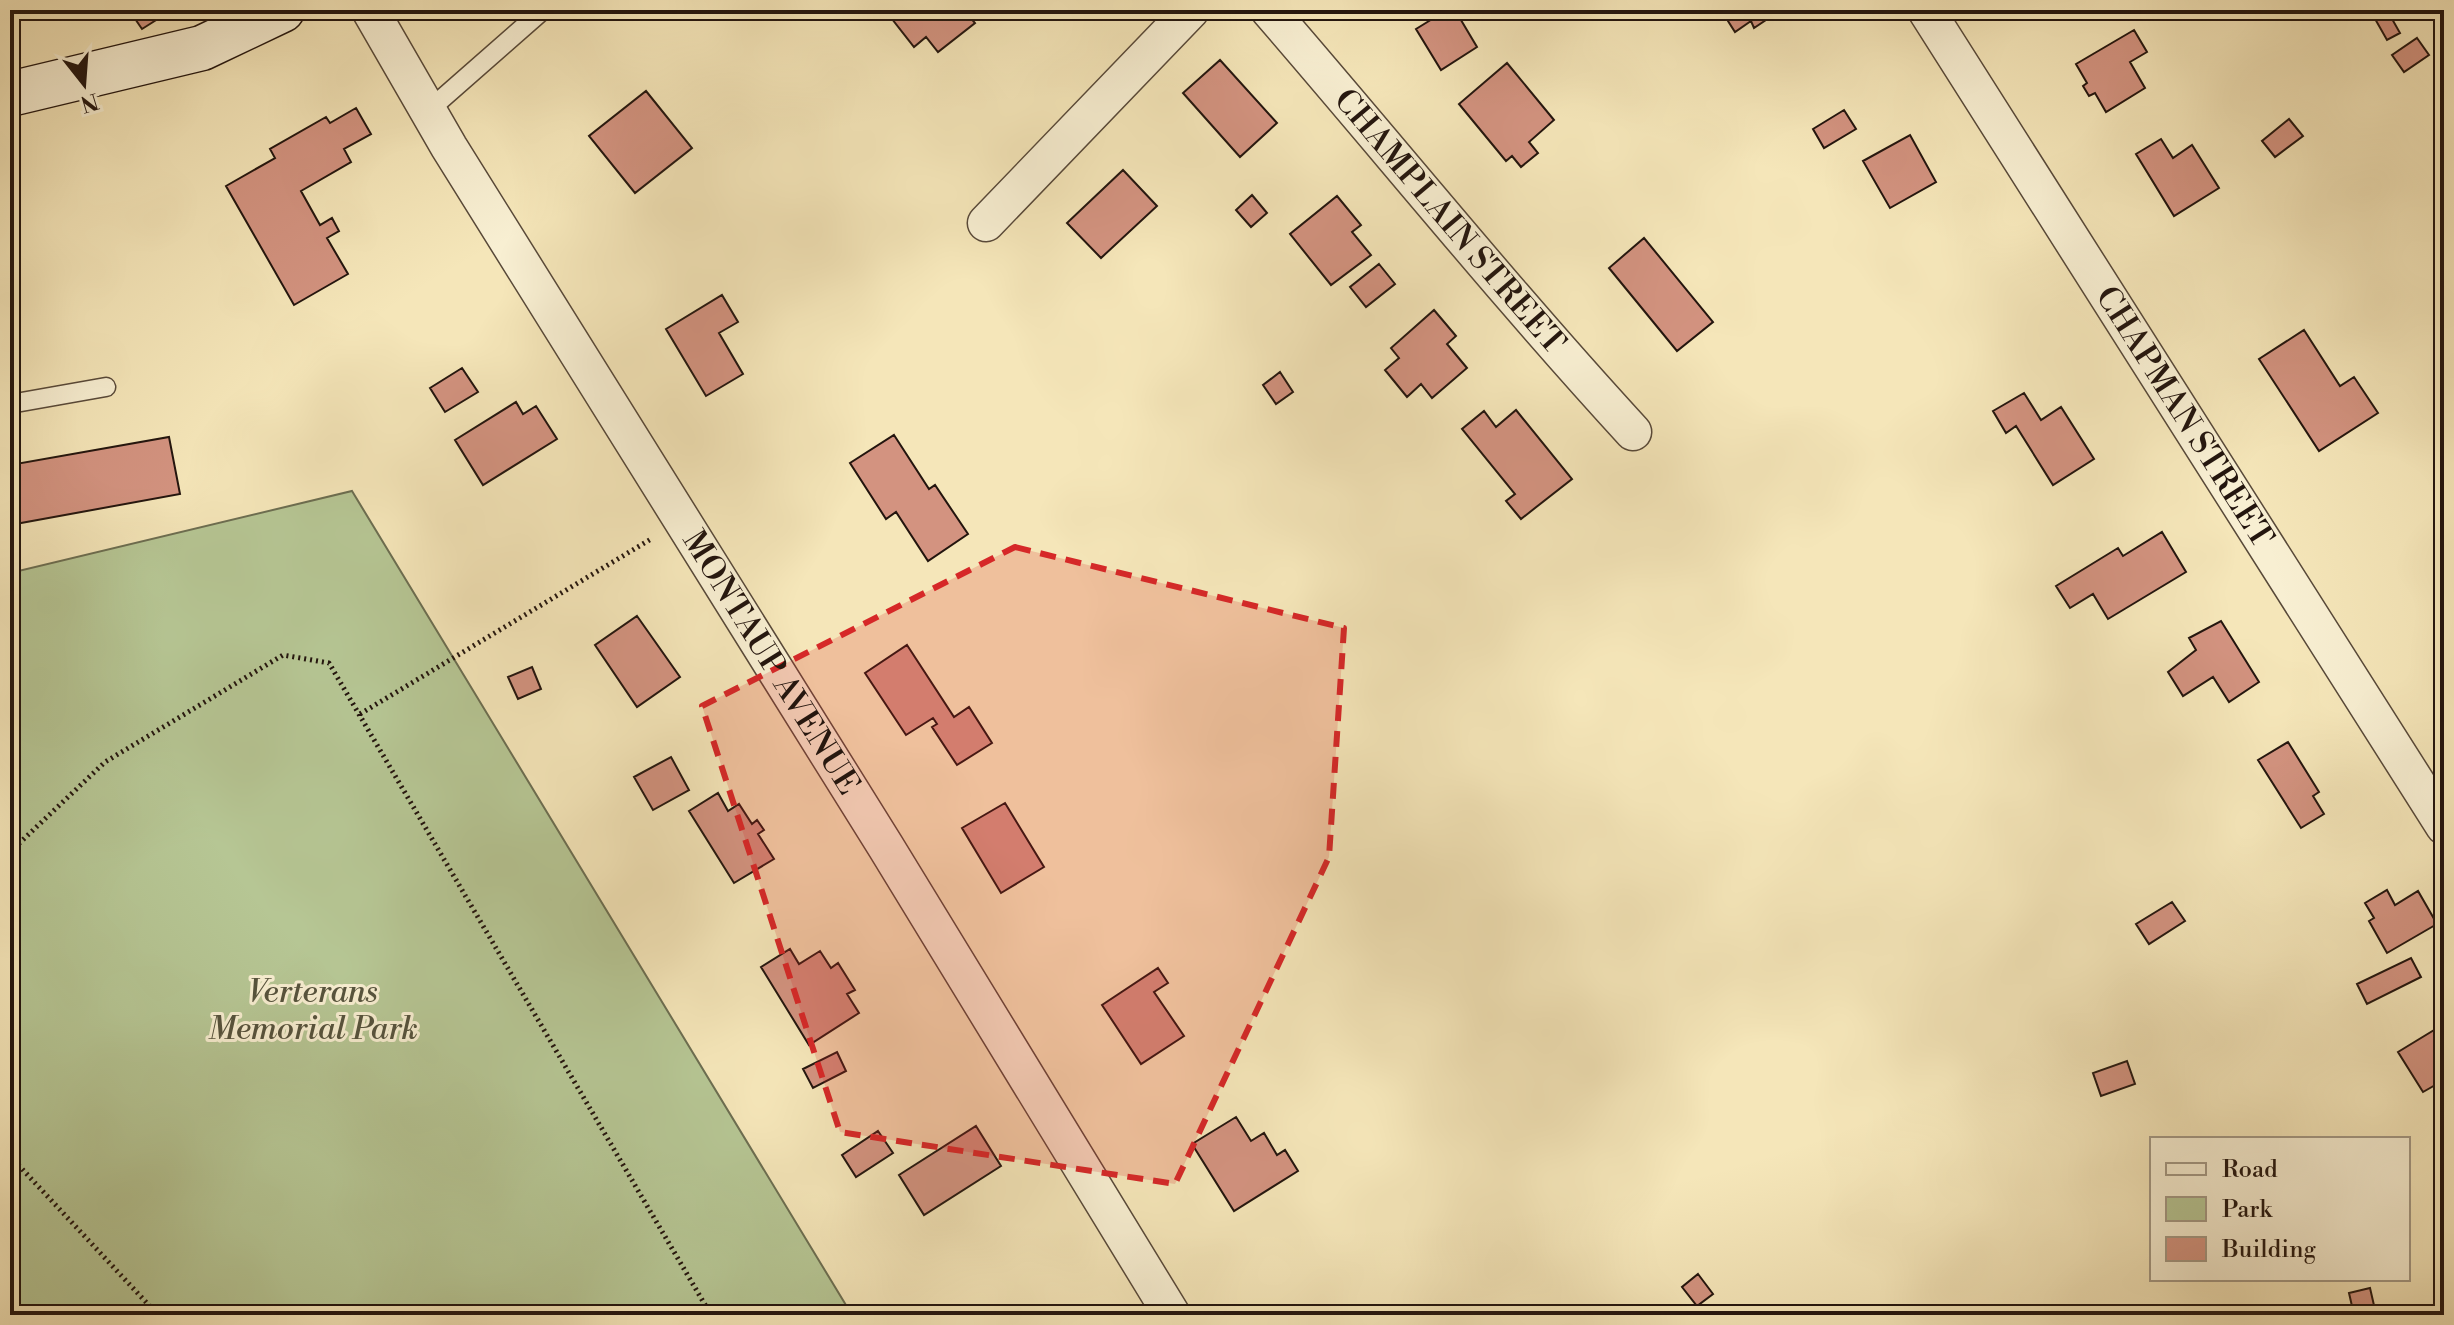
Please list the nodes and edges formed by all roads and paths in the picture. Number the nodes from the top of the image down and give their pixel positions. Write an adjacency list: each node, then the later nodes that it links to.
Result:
1 (282, 10): 7 (main road)
2 (370, 10): 8 (street, MONTAUP AVENUE)
3 (543, 10): 8 (lane)
4 (1191, 10): 9 (street)
5 (1269, 10): 12 (street, CHAMPLAIN STREET)
6 (1926, 10): 15 (street, CHAPMAN STREET)
7 (10, 94)
8 (428, 111): 13 (street, MONTAUP AVENUE)
9 (986, 223)
10 (106, 387): 11 (lane)
11 (10, 404)
12 (1633, 432)
13 (683, 520): 14 (path); 21 (street, MONTAUP AVENUE)
14 (360, 714): 17 (path); 20 (path)
15 (2434, 787): 16 (street, CHAPMAN STREET)
16 (2444, 826)
17 (10, 852)
18 (10, 1156): 19 (path)
19 (158, 1315)
20 (711, 1315)
21 (1172, 1315)

